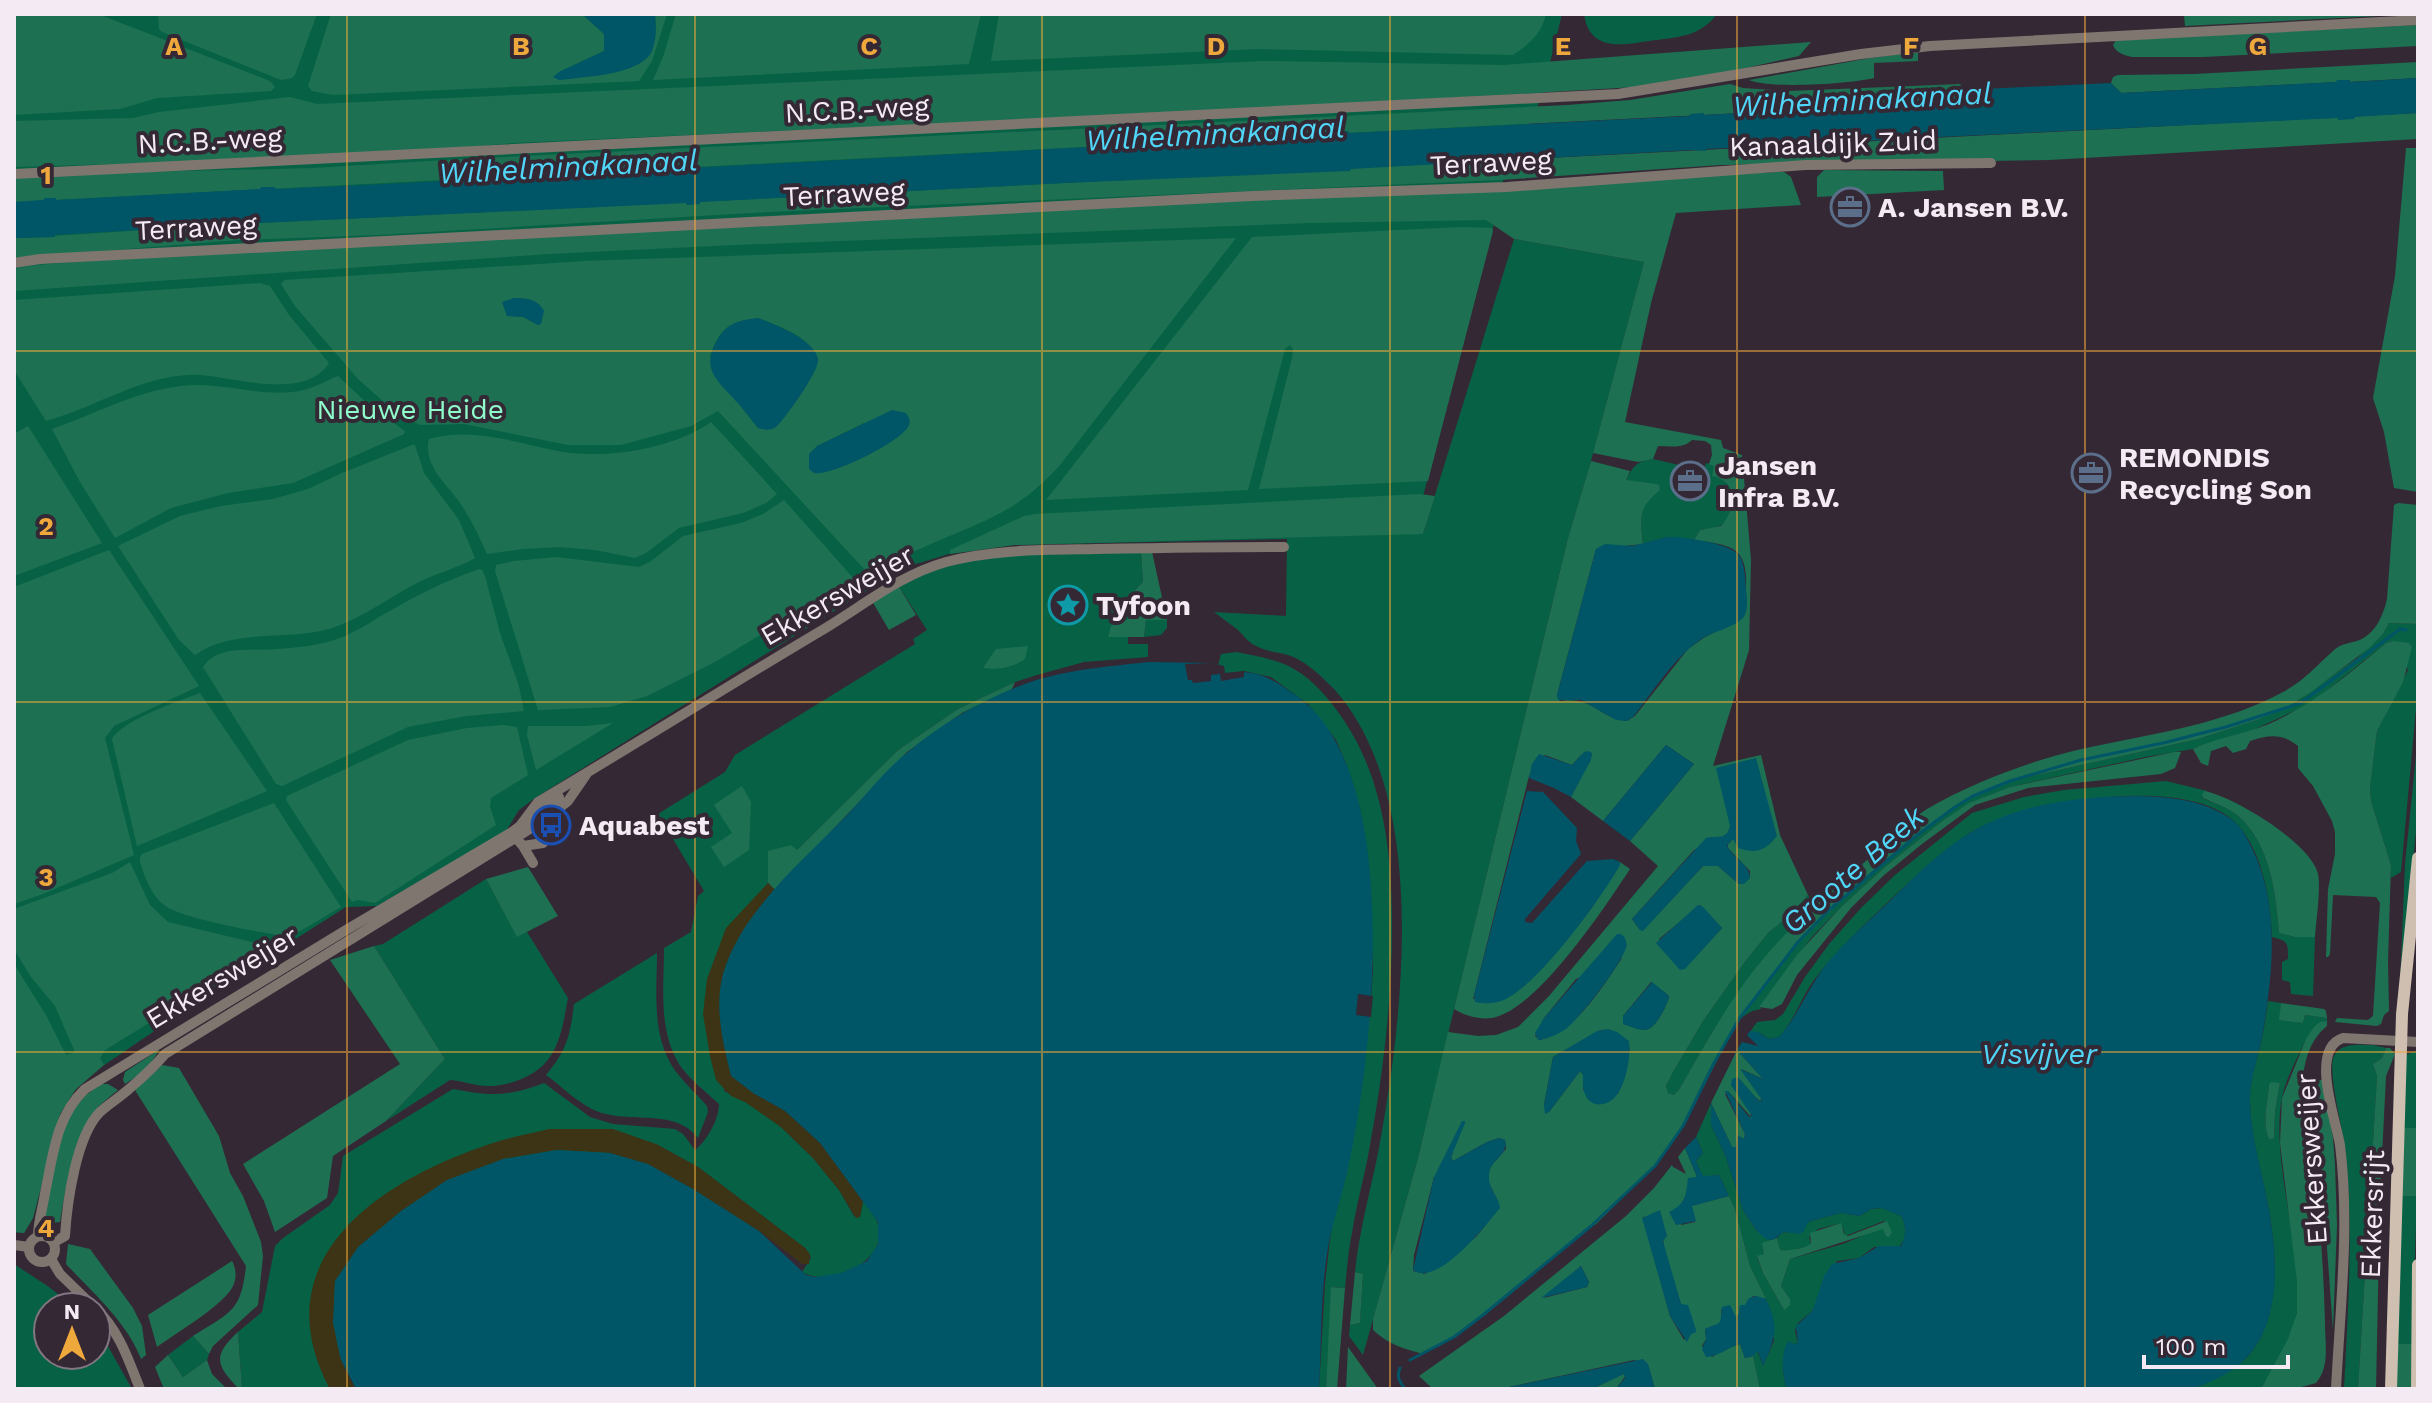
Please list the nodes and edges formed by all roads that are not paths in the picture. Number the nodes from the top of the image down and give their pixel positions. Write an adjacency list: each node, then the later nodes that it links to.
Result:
1 (2418, 20): 3 (street, N.C.B.-weg)
2 (1991, 163): 4 (street, Kanaaldijk Zuid)
3 (14, 174)
4 (1676, 175): 5 (street, Terraweg)
5 (14, 263)
6 (1284, 547): 7 (street, Ekkersweijer)
7 (587, 773): 8 (street, Ekkersweijer); 9 (street, Ekkersweijer)
8 (524, 822): 9 (street); 15 (street, Ekkersweijer)
9 (541, 822): 10 (street, Ekkersweijer); 10 (street, Ekkersweijer)
10 (519, 842): 12 (street); 16 (street, Ekkersweijer)
11 (2418, 858): 13 (main road, Ekkersrijt)
12 (533, 863)
13 (2401, 1041): 14 (street); 24 (street, Ekkersweijer); 25 (main road, Ekkersrijt)
14 (2418, 1042)
15 (38, 1236): 16 (street); 18 (street)
16 (54, 1242): 19 (street)
17 (14, 1245): 18 (street)
18 (29, 1247): 19 (street)
19 (51, 1259): 21 (street)
20 (2418, 1265): 26 (main road, Ekkersrijt)
21 (78, 1291)
22 (112, 1330): 23 (street)
23 (140, 1389)
24 (2336, 1389)
25 (2391, 1389)
26 (2417, 1389)

